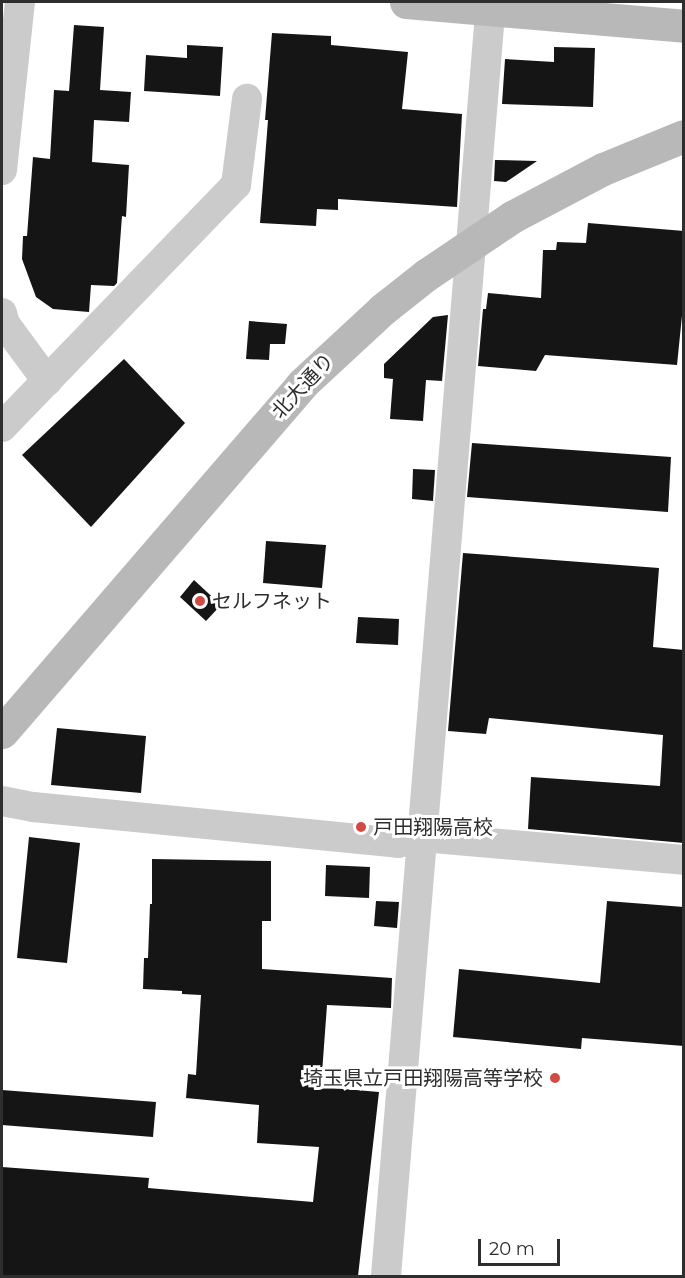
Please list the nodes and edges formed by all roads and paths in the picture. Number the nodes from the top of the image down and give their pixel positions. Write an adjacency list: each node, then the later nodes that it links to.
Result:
1 (20, 2): 7 (street)
2 (406, 2): 3 (street)
3 (490, 5): 4 (street); 8 (street)
4 (684, 26)
5 (247, 99): 10 (street)
6 (684, 136): 8 (street, 北大通り)
7 (2, 170)
8 (470, 244): 12 (street, 北大通り); 14 (street)
9 (2, 313): 10 (street)
10 (47, 381): 11 (street)
11 (2, 426)
12 (2, 732)
13 (2, 801): 14 (street)
14 (422, 837): 15 (street); 16 (street)
15 (684, 860)
16 (386, 1276)

